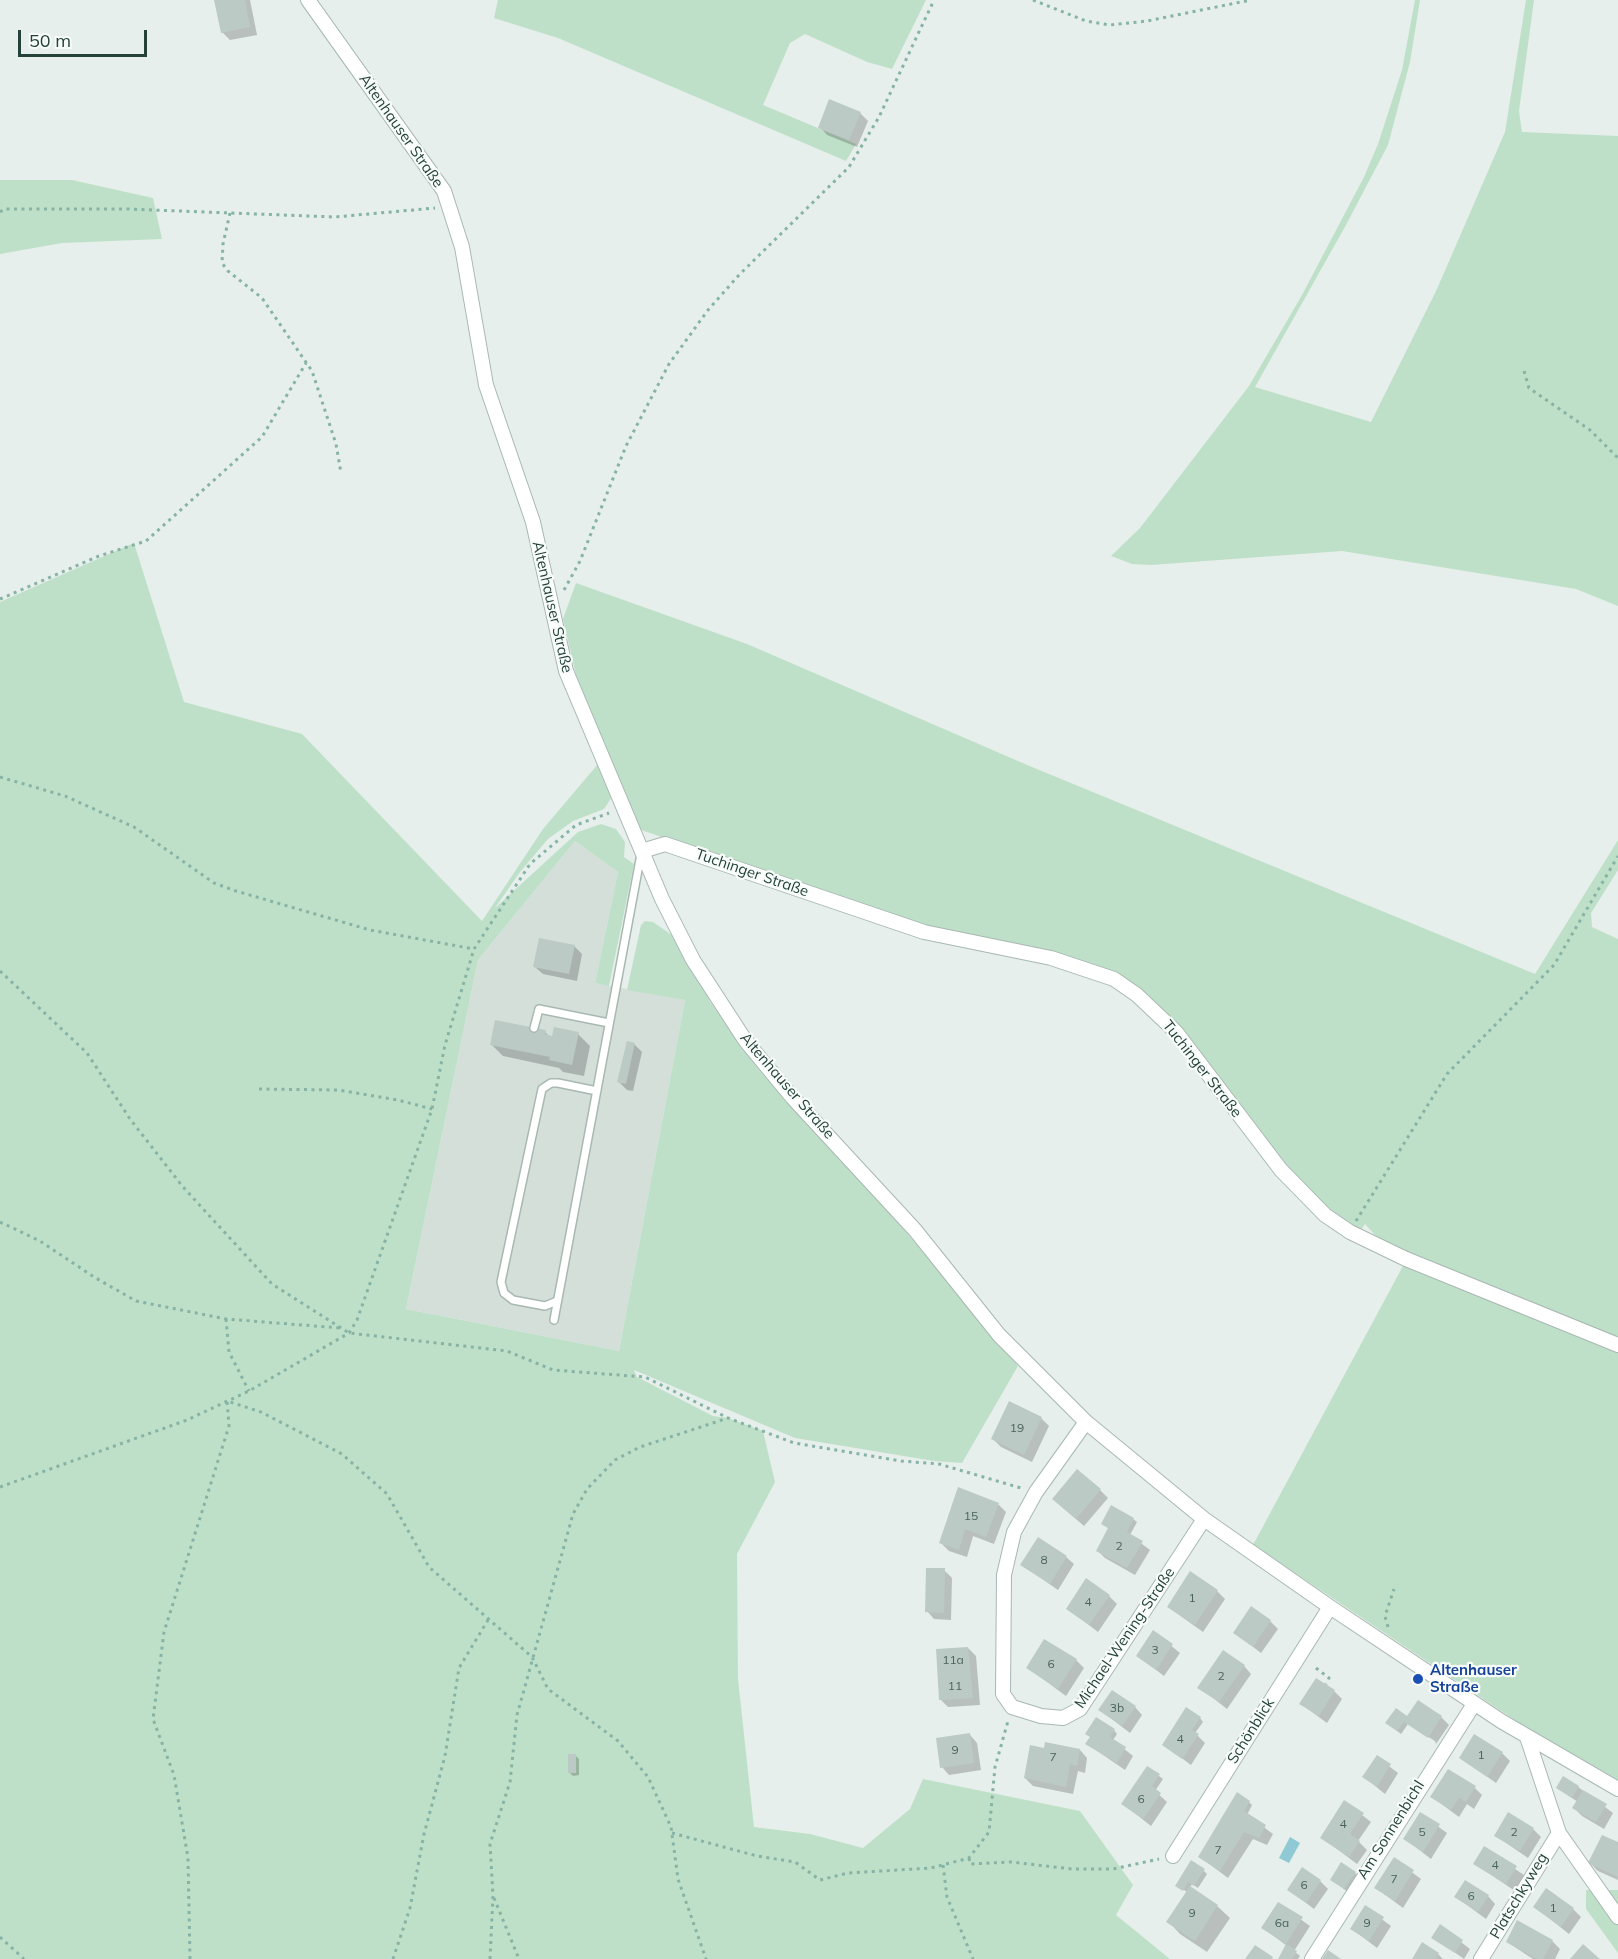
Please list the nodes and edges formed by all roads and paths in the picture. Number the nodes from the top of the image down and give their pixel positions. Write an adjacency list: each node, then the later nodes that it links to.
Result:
1 (308, 0): 5 (street, Altenhauser Straße)
2 (934, 0): 13 (path)
3 (1033, 0): 4 (path)
4 (1251, 0)
5 (451, 207): 7 (path); 13 (street, Altenhauser Straße)
6 (0, 212): 7 (path)
7 (230, 213): 8 (path)
8 (306, 363): 11 (path); 12 (path)
9 (1524, 371): 10 (path)
10 (1618, 458)
11 (341, 473)
12 (0, 599)
13 (551, 604): 15 (street, Altenhauser Straße)
14 (0, 777): 18 (path)
15 (623, 808): 16 (street, Altenhauser Straße); 18 (path)
16 (642, 851): 20 (lane); 26 (street, Tuchinger Straße); 36 (street, Altenhauser Straße)
17 (1618, 856): 26 (path)
18 (474, 949): 24 (path)
19 (0, 971): 30 (path)
20 (609, 1023): 21 (lane); 23 (lane)
21 (534, 1028)
22 (259, 1089): 24 (path)
23 (597, 1091): 27 (lane); 27 (lane)
24 (432, 1108): 31 (path)
25 (0, 1222): 28 (path)
26 (1350, 1232): 32 (street, Tuchinger Straße)
27 (557, 1300): 29 (lane)
28 (226, 1319): 30 (path); 33 (path)
29 (554, 1320)
30 (342, 1329): 31 (path)
31 (349, 1333): 33 (path); 35 (path)
32 (1618, 1345)
33 (249, 1391): 34 (path)
34 (227, 1401): 37 (path); 42 (path); 60 (path)
35 (728, 1418): 38 (path); 44 (path)
36 (1086, 1422): 38 (street); 39 (street, Altenhauser Straße)
37 (0, 1487)
38 (1036, 1492): 48 (street)
39 (1204, 1520): 41 (street, Altenhauser Straße); 48 (street, Michael-Wening-Straße)
40 (1394, 1589): 43 (path)
41 (1330, 1607): 47 (street, Altenhauser Straße); 53 (street, Schönblick)
42 (488, 1620): 44 (path); 61 (path)
43 (1395, 1634)
44 (532, 1658): 51 (path); 56 (path)
45 (1316, 1668): 46 (path)
46 (1326, 1684)
47 (1474, 1704): 49 (street, Altenhauser Straße); 66 (street, Am Sonnenbichl)
48 (1012, 1707): 54 (path)
49 (1527, 1737): 50 (street, Altenhauser Straße); 52 (street)
50 (1618, 1789)
51 (672, 1833): 55 (path); 64 (path)
52 (1559, 1833): 57 (street); 67 (street, Platschkyweg)
53 (1173, 1856): 54 (path)
54 (969, 1858): 55 (path)
55 (943, 1865): 65 (path)
56 (493, 1896): 62 (path); 63 (path)
57 (1618, 1917)
58 (0, 1937): 59 (path)
59 (24, 1959)
60 (190, 1959)
61 (393, 1959)
62 (490, 1959)
63 (519, 1959)
64 (706, 1959)
65 (973, 1959)
66 (1312, 1959)
67 (1481, 1959)

